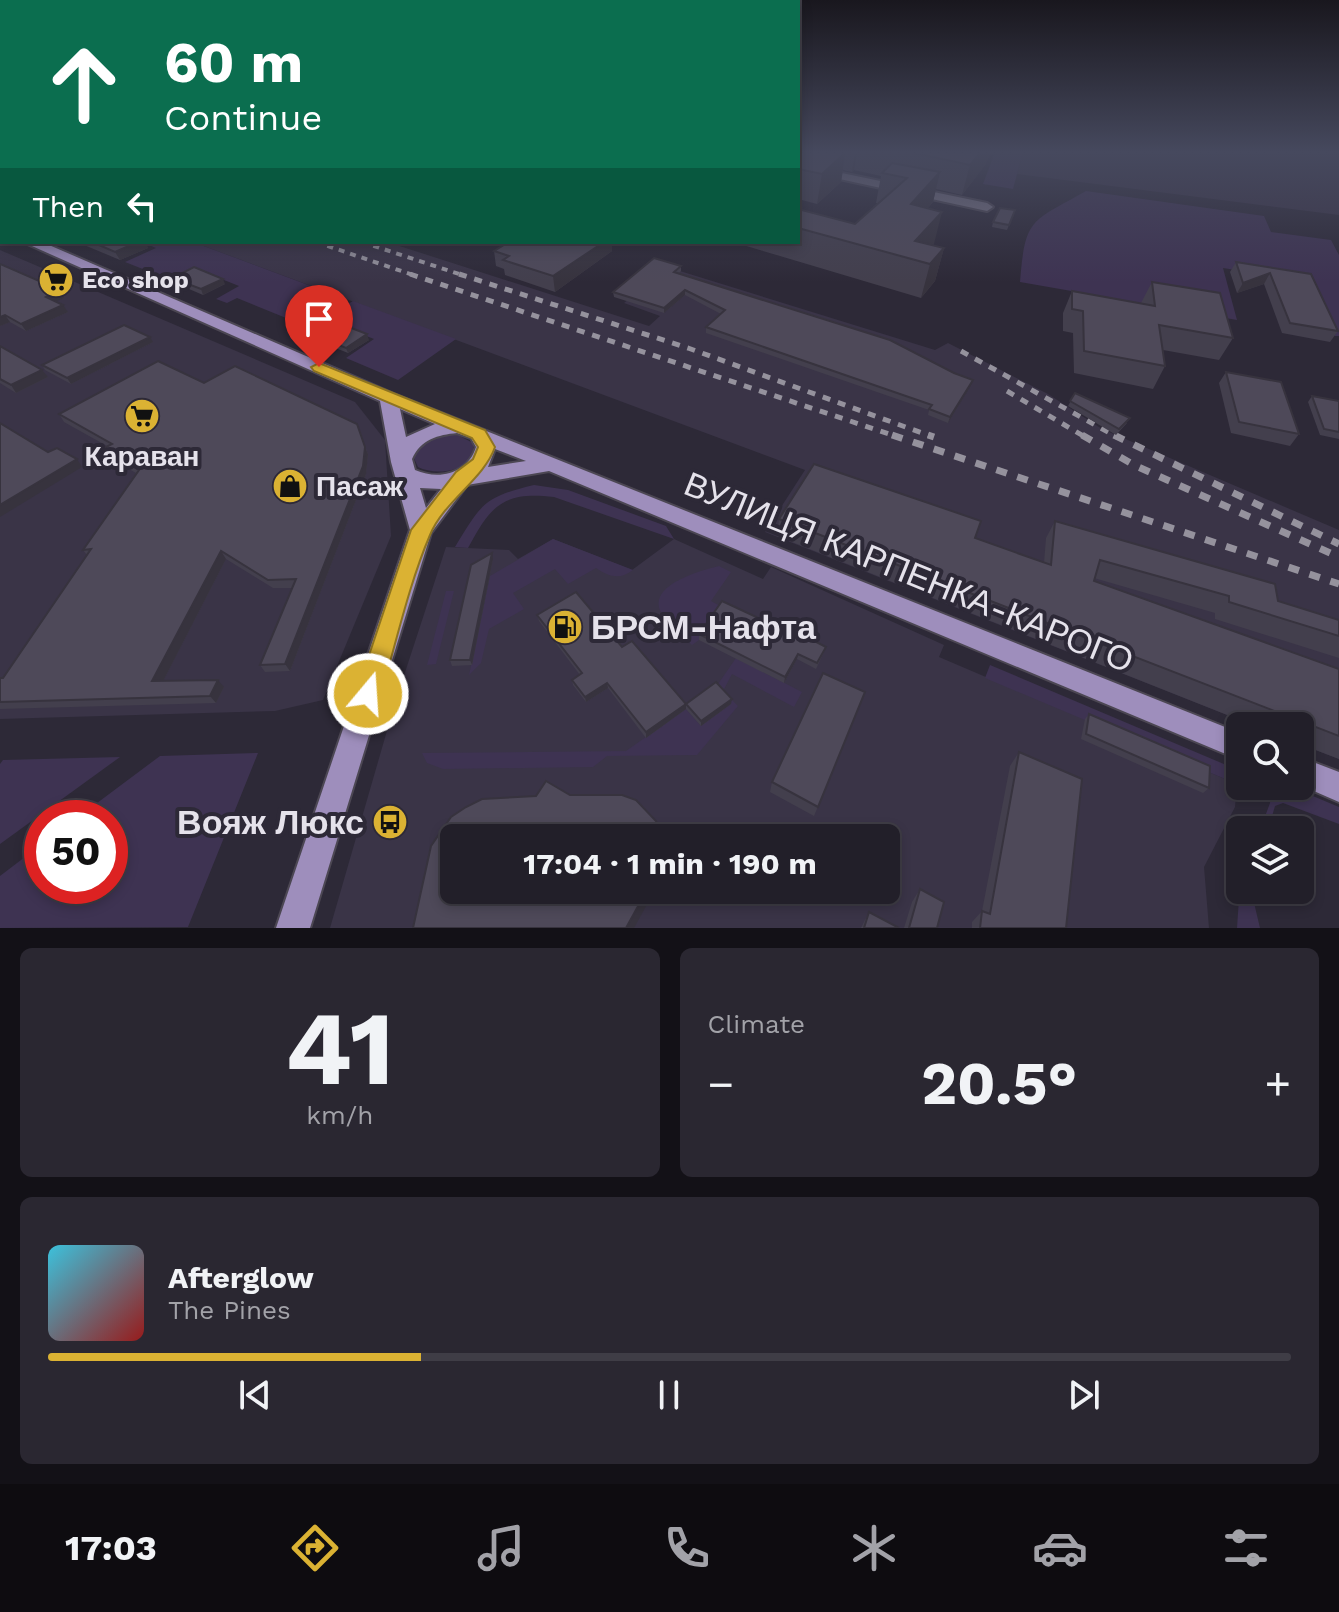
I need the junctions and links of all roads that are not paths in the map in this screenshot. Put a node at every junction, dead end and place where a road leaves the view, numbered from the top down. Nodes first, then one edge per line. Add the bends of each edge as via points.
1 (932, 195) edge
2 (987, 207) dead end
3 (35, 244) edge
4 (388, 398) junction
5 (470, 430) junction
6 (550, 464) junction
7 (404, 468) junction
8 (463, 476) junction
9 (421, 530) junction
10 (1226, 741) edge
11 (1314, 777) edge
12 (1339, 787) edge
13 (293, 928) edge

1 - 2 street
3 - 4 main road
4 - 5 main road, ВУЛИЦЯ КАРПЕНКА-КАРОГО
4 - 7 main road
5 - 6 main road, ВУЛИЦЯ КАРПЕНКА-КАРОГО
5 - 7 main road via 441,427 420,435 406,448
5 - 8 main road via 486,447 481,463
6 - 8 main road
6 - 10 main road, ВУЛИЦЯ КАРПЕНКА-КАРОГО
7 - 8 main road via 422,481
7 - 9 main road
8 - 9 main road
9 - 13 main road
11 - 12 main road

